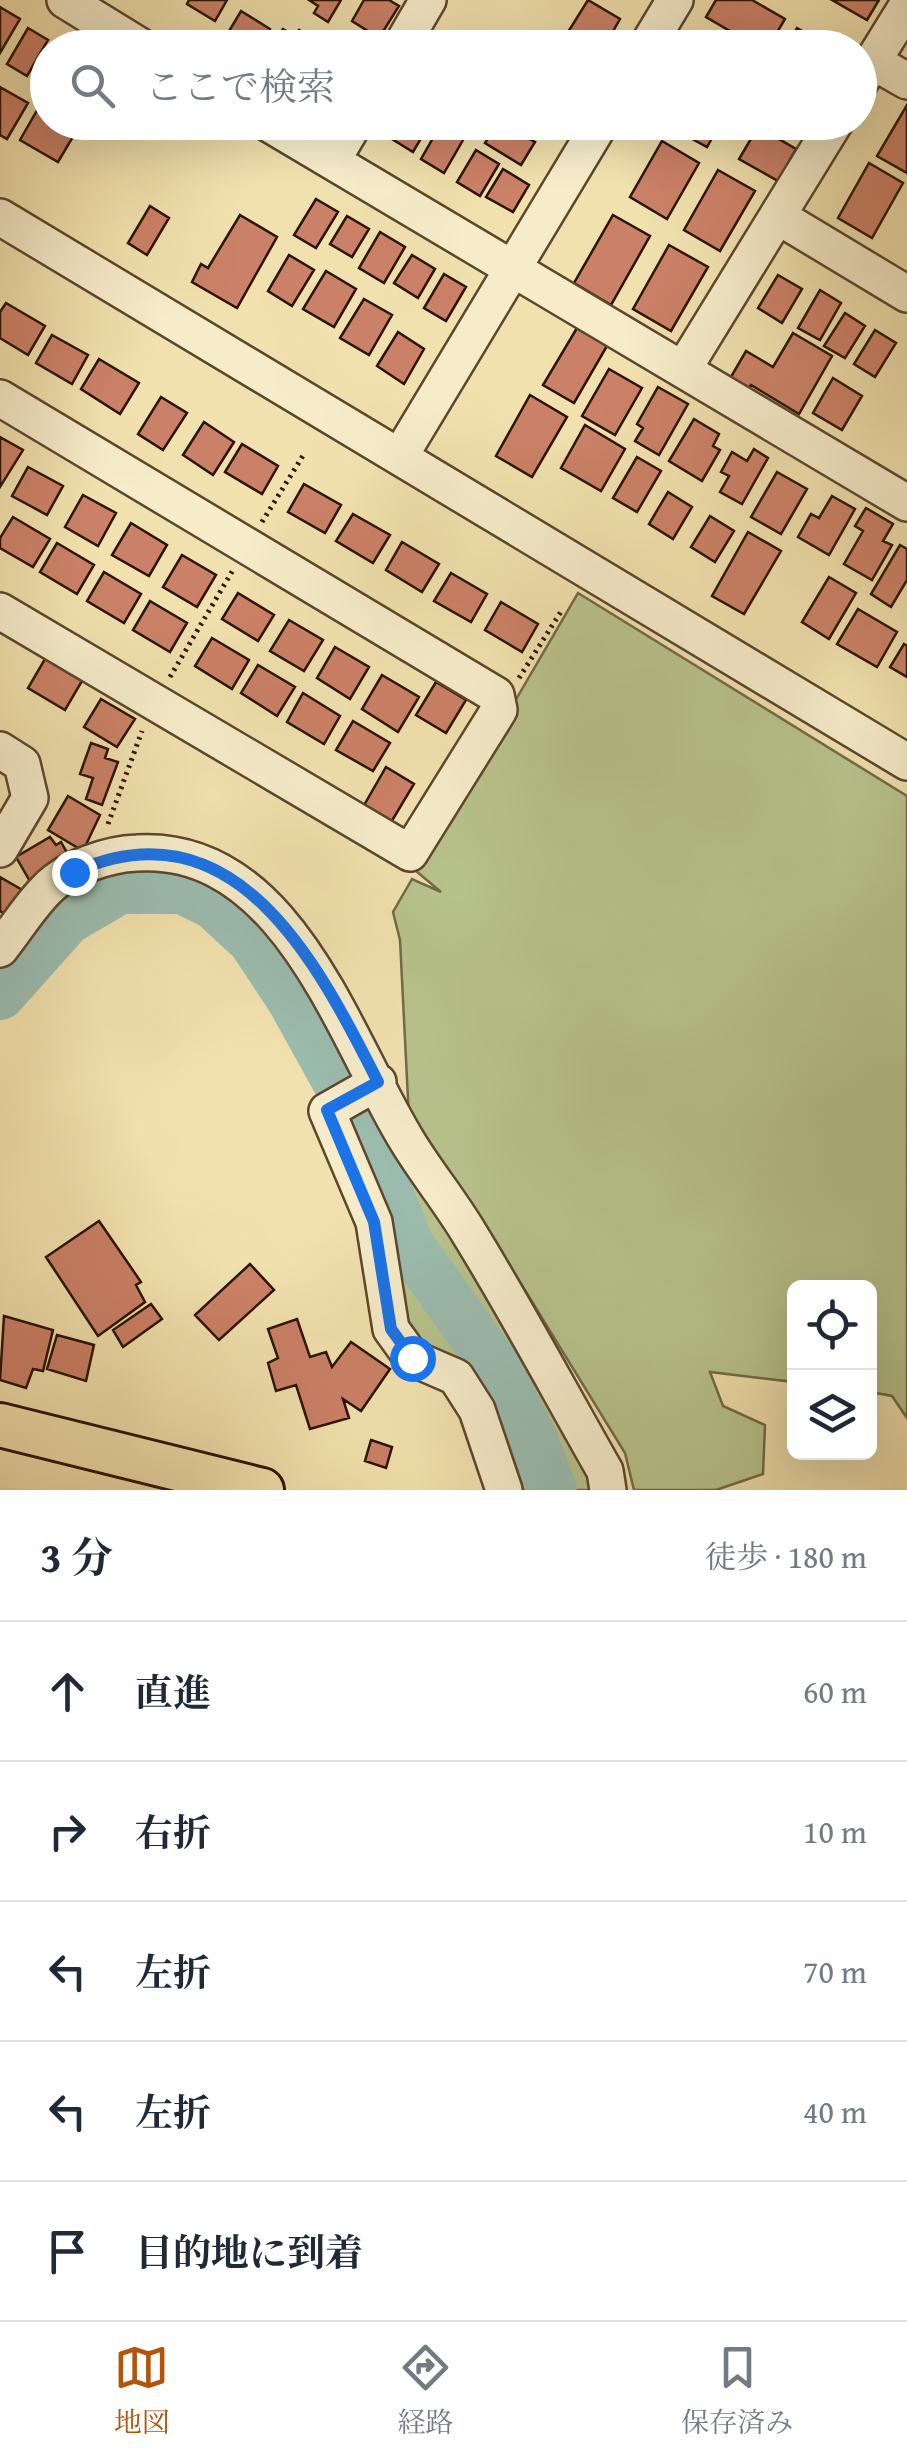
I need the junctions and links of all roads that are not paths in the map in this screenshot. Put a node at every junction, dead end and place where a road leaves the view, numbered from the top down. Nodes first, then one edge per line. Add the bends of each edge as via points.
1 (65, 0) edge
2 (675, 0) edge
3 (425, 1) edge
4 (907, 6) edge
5 (114, 30) edge
6 (410, 30) edge
7 (657, 30) edge
8 (877, 54) edge
9 (877, 74) edge
10 (907, 81) edge
11 (298, 140) edge
12 (345, 140) edge
13 (591, 140) edge
14 (824, 140) edge
15 (333, 160) junction
16 (0, 217) edge
17 (778, 217) junction
18 (514, 268) junction
19 (907, 294) edge
20 (684, 368) junction
21 (0, 398) edge
22 (400, 456) junction
23 (907, 504) edge
24 (0, 611) edge
25 (0, 750) edge
26 (907, 762) edge
27 (0, 849) edge
28 (0, 949) edge
29 (374, 1084) junction
30 (0, 1425) edge
31 (262, 1490) edge
32 (504, 1490) edge
33 (608, 1490) edge

1 - 5 street
2 - 7 street
3 - 6 street
4 - 8 street
9 - 10 street
11 - 15 street
12 - 15 street
13 - 18 street
14 - 17 street
15 - 18 street
16 - 22 street
17 - 19 street
17 - 20 street
18 - 20 street
18 - 22 street
20 - 23 street
21 - 24 street via 496,695 499,710 410,853
22 - 26 street
25 - 27 street via 22,764 30,798
28 - 29 street via 49,886 99,860 158,852 216,866 270,910
29 - 32 street via 327,1110 374,1222 391,1329 412,1358 456,1377 477,1410
29 - 33 street via 469,1233 595,1454
30 - 31 main road

